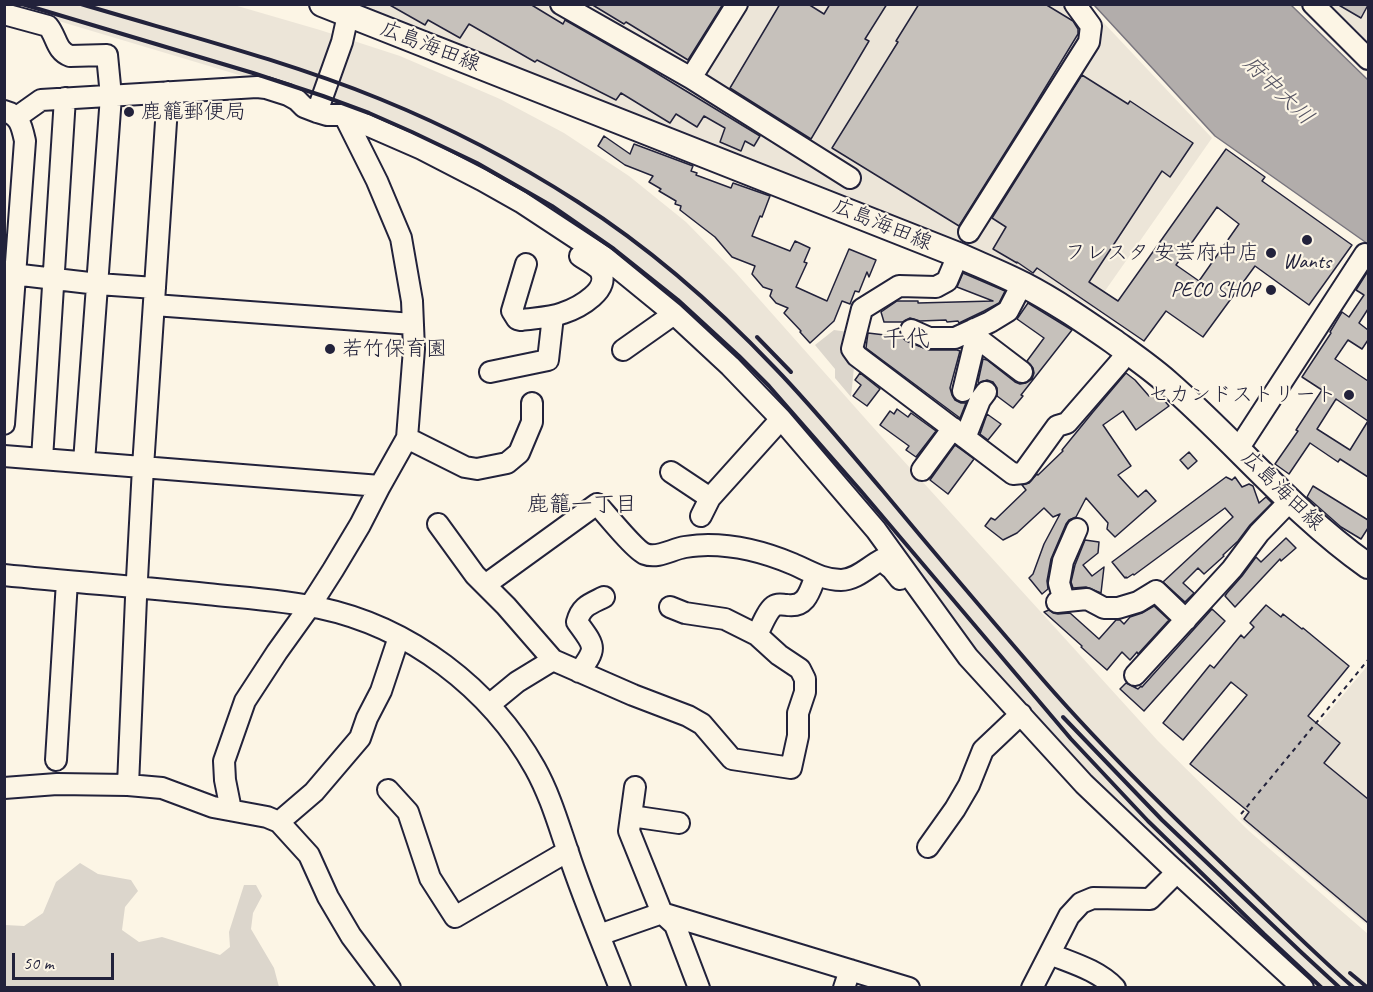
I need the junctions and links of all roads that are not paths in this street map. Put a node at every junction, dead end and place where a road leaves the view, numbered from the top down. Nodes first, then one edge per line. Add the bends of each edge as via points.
1 (322, 4) edge
2 (561, 4) edge
3 (737, 4) edge
4 (1076, 4) edge
5 (1313, 4) edge
6 (4, 14) edge
7 (348, 15) junction
8 (1366, 51) edge
9 (691, 78) junction
10 (168, 92) junction
11 (111, 96) junction
12 (65, 98) junction
13 (317, 112) junction
14 (11, 114) edge
15 (344, 115) junction
16 (422, 149) junction
17 (850, 178) dead end
18 (969, 232) dead end
19 (1365, 254) dead end
20 (958, 255) junction
21 (526, 264) dead end
22 (10, 274) edge
23 (53, 279) junction
24 (98, 284) junction
25 (1022, 284) junction
26 (154, 296) junction
27 (674, 314) junction
28 (553, 316) junction
29 (413, 324) junction
30 (911, 330) dead end
31 (975, 333) junction
32 (623, 350) dead end
33 (1127, 351) junction
34 (490, 372) dead end
35 (1022, 372) dead end
36 (963, 391) dead end
37 (986, 392) dead end
38 (532, 404) dead end
39 (781, 419) junction
40 (4, 424) edge
41 (959, 433) junction
42 (407, 438) junction
43 (1236, 447) junction
44 (4, 456) edge
45 (42, 459) junction
46 (84, 462) junction
47 (143, 467) junction
48 (922, 470) dead end
49 (672, 472) dead end
50 (380, 486) junction
51 (1290, 501) junction
52 (438, 524) dead end
53 (1077, 529) dead end
54 (1368, 567) edge
55 (4, 575) edge
56 (816, 575) junction
57 (68, 581) junction
58 (485, 585) junction
59 (136, 586) junction
60 (920, 590) junction
61 (604, 597) dead end
62 (310, 606) junction
63 (670, 607) dead end
64 (1186, 620) junction
65 (757, 634) junction
66 (399, 637) junction
67 (553, 660) junction
68 (579, 672) junction
69 (1135, 675) dead end
70 (489, 705) junction
71 (1021, 714) junction
72 (56, 760) dead end
73 (128, 785) junction
74 (635, 787) dead end
75 (4, 788) edge
76 (388, 790) dead end
77 (231, 810) junction
78 (631, 816) junction
79 (279, 822) junction
80 (679, 823) dead end
81 (928, 847) dead end
82 (567, 851) junction
83 (1177, 872) junction
84 (662, 913) junction
85 (599, 935) junction
86 (1050, 954) junction
87 (847, 979) edge
88 (390, 987) edge
89 (620, 987) edge
90 (699, 987) edge
91 (909, 987) edge
92 (1032, 987) edge
93 (1115, 987) edge
94 (1303, 987) edge

1 - 7 main road, 広島海田線
2 - 9 street
3 - 9 street
4 - 18 street via 1091,26 1089,42
5 - 8 street
6 - 11 street via 48,26 58,46 70,56 107,55
7 - 13 street
7 - 20 main road, 広島海田線
9 - 17 street
10 - 11 street
10 - 13 street via 266,88 288,95
10 - 26 street
11 - 12 street
11 - 24 street
12 - 14 street via 41,100
12 - 23 street
13 - 15 street
14 - 22 street via 22,126 25,141
15 - 16 street
15 - 29 street via 401,238
16 - 27 street via 563,229
16 - 28 street via 421,160 426,167 528,221 600,270 603,282 596,293
19 - 43 street
20 - 25 main road, 広島海田線
20 - 41 street via 947,281 936,287 899,286 862,309 852,349
21 - 28 street via 513,315 521,320
22 - 23 street
22 - 40 street
23 - 24 street
23 - 45 street
24 - 26 street
24 - 46 street
25 - 31 street via 1008,310
25 - 33 main road, 広島海田線 via 1053,300
26 - 29 street
26 - 47 street
27 - 32 street
27 - 39 street
28 - 34 street via 548,360
29 - 42 street
30 - 31 street via 929,338
31 - 35 street
31 - 36 street
33 - 41 street via 1067,423 1057,426 1023,473 1013,474
33 - 43 main road, 広島海田線 via 1166,380
37 - 41 street
38 - 42 street via 532,422 519,453 507,463 477,469 465,467
39 - 49 street via 706,507
39 - 60 street via 876,530
41 - 48 street
42 - 50 street
43 - 51 main road, 広島海田線
44 - 45 street
45 - 46 street
46 - 47 street
47 - 50 street
47 - 59 street
50 - 62 street
51 - 54 main road, 広島海田線
51 - 64 street
52 - 58 street
53 - 64 street via 1063,561 1060,601 1087,598 1104,608 1118,608 1156,591
55 - 57 street
56 - 58 street via 749,550 708,545 644,554 597,504
56 - 60 street via 842,580 856,577 881,560 912,595
56 - 65 street via 807,597 795,607 772,607
57 - 59 street
57 - 72 street
58 - 67 street
59 - 62 street
59 - 73 street
60 - 71 street via 968,657
61 - 68 street via 579,613 577,622 593,647 591,657
62 - 66 street via 357,618
62 - 77 street via 245,701 224,761
63 - 65 street via 725,620
64 - 69 street
65 - 68 street via 800,669 805,679 791,768 732,759 702,724 688,716
66 - 70 street via 437,660
66 - 79 street via 360,738 314,792
67 - 68 street
67 - 70 street via 517,681
70 - 82 street via 534,767
71 - 81 street via 983,750 969,785
71 - 83 street via 1084,784
73 - 75 street
73 - 77 street via 162,788
74 - 78 street
76 - 82 street via 408,812 430,878 455,917
77 - 79 street
78 - 80 street
78 - 84 street via 629,831
79 - 88 street via 309,855 351,936
82 - 85 street
83 - 86 street via 1150,899 1093,897 1081,903 1069,916
83 - 94 street
84 - 85 street
84 - 87 street
84 - 90 street via 675,925
85 - 89 street
86 - 92 street
86 - 93 street via 1094,972
87 - 91 street

